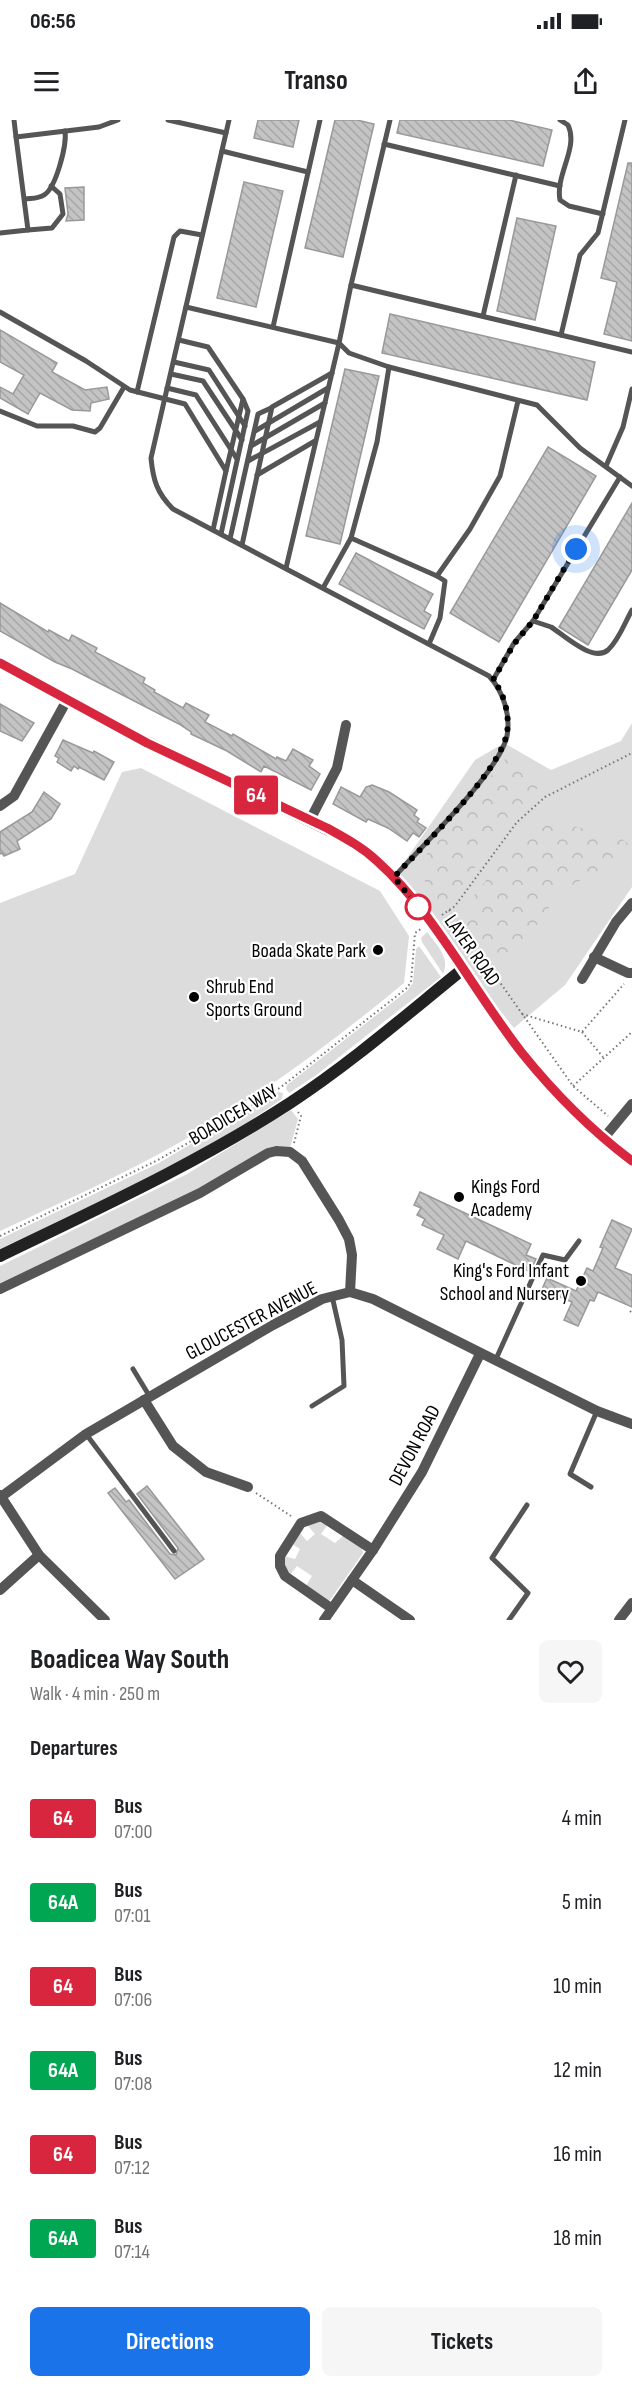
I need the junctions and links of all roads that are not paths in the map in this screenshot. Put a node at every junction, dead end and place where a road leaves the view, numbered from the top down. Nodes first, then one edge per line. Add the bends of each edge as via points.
1 (14, 120) edge
2 (118, 120) edge
3 (168, 120) edge
4 (229, 120) edge
5 (320, 120) edge
6 (390, 120) edge
7 (560, 120) edge
8 (625, 120) edge
9 (103, 123) edge
10 (65, 131) junction
11 (226, 133) junction
12 (16, 137) junction
13 (384, 144) junction
14 (222, 151) junction
15 (308, 172) junction
16 (516, 175) junction
17 (51, 186) junction
18 (560, 186) junction
19 (25, 199) junction
20 (603, 214) junction
21 (28, 230) junction
22 (0, 233) edge
23 (202, 235) junction
24 (351, 285) junction
25 (186, 307) junction
26 (0, 312) edge
27 (483, 316) junction
28 (273, 327) junction
29 (561, 335) junction
30 (178, 340) junction
31 (339, 343) junction
32 (632, 352) edge
33 (174, 362) junction
34 (389, 367) junction
35 (332, 373) junction
36 (171, 374) junction
37 (124, 387) junction
38 (167, 388) junction
39 (328, 388) junction
40 (632, 388) edge
41 (137, 392) junction
42 (165, 399) junction
43 (243, 399) junction
44 (518, 401) junction
45 (325, 403) junction
46 (272, 408) junction
47 (0, 411) edge
48 (239, 416) junction
49 (320, 422) junction
50 (268, 424) junction
51 (245, 426) junction
52 (255, 430) junction
53 (235, 431) junction
54 (265, 439) junction
55 (242, 440) junction
56 (316, 441) junction
57 (251, 446) junction
58 (231, 449) junction
59 (261, 455) junction
60 (237, 459) junction
61 (248, 461) junction
62 (606, 466) junction
63 (226, 471) junction
64 (257, 475) junction
65 (620, 477) junction
66 (632, 486) edge
67 (213, 530) junction
68 (221, 534) junction
69 (351, 538) junction
70 (230, 539) junction
71 (242, 545) junction
72 (286, 568) junction
73 (437, 576) junction
74 (323, 588) junction
75 (632, 610) edge
76 (533, 621) junction
77 (429, 644) junction
78 (0, 663) edge
79 (493, 680) junction
80 (67, 700) junction
81 (346, 725) dead end
82 (0, 806) edge
83 (310, 820) junction
84 (394, 877) junction
85 (632, 903) edge
86 (594, 957) junction
87 (463, 969) junction
88 (632, 973) edge
89 (582, 979) dead end
90 (632, 1104) edge
91 (603, 1139) junction
92 (632, 1161) edge
93 (579, 1241) dead end
94 (0, 1256) edge
95 (0, 1289) edge
96 (350, 1292) junction
97 (332, 1296) junction
98 (480, 1354) junction
99 (495, 1361) junction
100 (133, 1369) dead end
101 (147, 1399) junction
102 (312, 1406) dead end
103 (597, 1411) junction
104 (632, 1424) edge
105 (86, 1434) junction
106 (248, 1487) road end
107 (591, 1487) dead end
108 (1, 1496) edge
109 (527, 1505) dead end
110 (373, 1550) junction
111 (174, 1551) dead end
112 (39, 1555) junction
113 (352, 1580) junction
114 (0, 1590) edge
115 (632, 1603) edge
116 (331, 1608) junction
117 (105, 1620) edge
118 (324, 1620) edge
119 (410, 1620) edge
120 (509, 1620) edge
121 (619, 1620) edge

1 - 12 lane
2 - 9 lane
3 - 11 lane
4 - 11 lane
5 - 15 lane
6 - 13 lane
7 - 18 lane via 568,125 571,134
8 - 20 lane
9 - 10 lane
10 - 12 lane
10 - 17 lane via 65,148
11 - 14 lane
12 - 19 lane
13 - 16 lane
13 - 24 lane
14 - 15 lane
14 - 23 lane
15 - 28 lane
16 - 18 lane
16 - 27 lane
17 - 19 lane via 46,194
17 - 21 lane via 60,194 63,214 52,228
18 - 20 lane via 564,204
19 - 21 lane
20 - 29 lane via 598,233 580,255
21 - 22 lane
23 - 25 lane
23 - 41 lane via 180,231 174,237
24 - 27 lane
24 - 31 lane
25 - 28 lane
25 - 30 lane
26 - 37 lane
27 - 29 lane
28 - 31 lane
29 - 32 lane
30 - 33 lane
30 - 43 lane via 208,347
31 - 34 lane via 349,353
31 - 35 lane
33 - 36 lane
33 - 48 lane via 209,370
34 - 44 lane
34 - 69 lane via 377,442
35 - 39 lane
35 - 46 lane
36 - 38 lane
36 - 53 lane via 202,381
37 - 41 lane
37 - 47 lane via 95,432 73,426 37,426
38 - 42 lane
38 - 58 lane via 196,395
39 - 45 lane
39 - 50 lane
40 - 62 lane via 623,427
41 - 42 lane
42 - 63 lane via 185,404
42 - 67 lane via 151,458 156,488 173,509
43 - 48 lane
43 - 51 lane via 248,411
44 - 62 lane via 537,405 580,448
44 - 73 lane via 500,476
45 - 49 lane
45 - 54 lane
46 - 50 lane
46 - 52 lane via 258,414
48 - 51 lane
48 - 53 lane
49 - 56 lane
49 - 59 lane
50 - 52 lane
50 - 54 lane
51 - 55 lane
52 - 57 lane
53 - 55 lane
53 - 58 lane
54 - 57 lane
54 - 59 lane
55 - 60 lane
56 - 64 lane
56 - 72 lane
57 - 61 lane
58 - 60 lane
58 - 63 lane
59 - 61 lane
59 - 64 lane
60 - 68 lane
61 - 70 lane
62 - 65 lane
63 - 67 lane
64 - 71 lane
65 - 66 lane
65 - 76 lane
67 - 68 lane
68 - 70 lane
69 - 73 lane
69 - 74 lane
70 - 71 lane
71 - 72 lane
72 - 74 lane
73 - 77 lane via 445,582 440,618
74 - 77 lane
75 - 76 lane via 613,644 600,654
76 - 79 lane
77 - 79 lane
78 - 80 main road, LAYER ROAD
79 - 84 lane via 506,708 507,736 494,763
80 - 82 street via 14,796
80 - 83 main road, LAYER ROAD
81 - 83 street via 337,768
83 - 84 main road, LAYER ROAD via 354,843
84 - 87 main road, LAYER ROAD
85 - 86 street
86 - 88 street
86 - 89 street
87 - 91 main road, LAYER ROAD via 522,1052 557,1094
87 - 94 main road, BOADICEA WAY via 292,1102 171,1173
90 - 91 street
91 - 92 main road, LAYER ROAD
93 - 99 lane via 565,1260 543,1255
95 - 96 street via 200,1193 276,1150 290,1152 302,1161 349,1239
96 - 97 street, GLOUCESTER AVENUE
96 - 98 street via 373,1299
97 - 101 street, GLOUCESTER AVENUE via 273,1325
97 - 102 lane via 342,1340 344,1386
98 - 99 street
98 - 110 street, DEVON ROAD via 422,1472
99 - 103 street
100 - 101 lane
101 - 105 street, GLOUCESTER AVENUE
101 - 106 street via 173,1446 206,1472
103 - 104 street
103 - 107 lane via 570,1474
105 - 108 street, GLOUCESTER AVENUE
105 - 111 lane
108 - 112 street
109 - 120 lane via 492,1558 528,1593
110 - 113 street, DEVON ROAD
110 - 116 street via 321,1516 301,1523 280,1556 280,1566 285,1576
112 - 114 street
112 - 117 street
113 - 116 street, DEVON ROAD
113 - 119 street
115 - 121 street
116 - 118 street, DEVON ROAD

